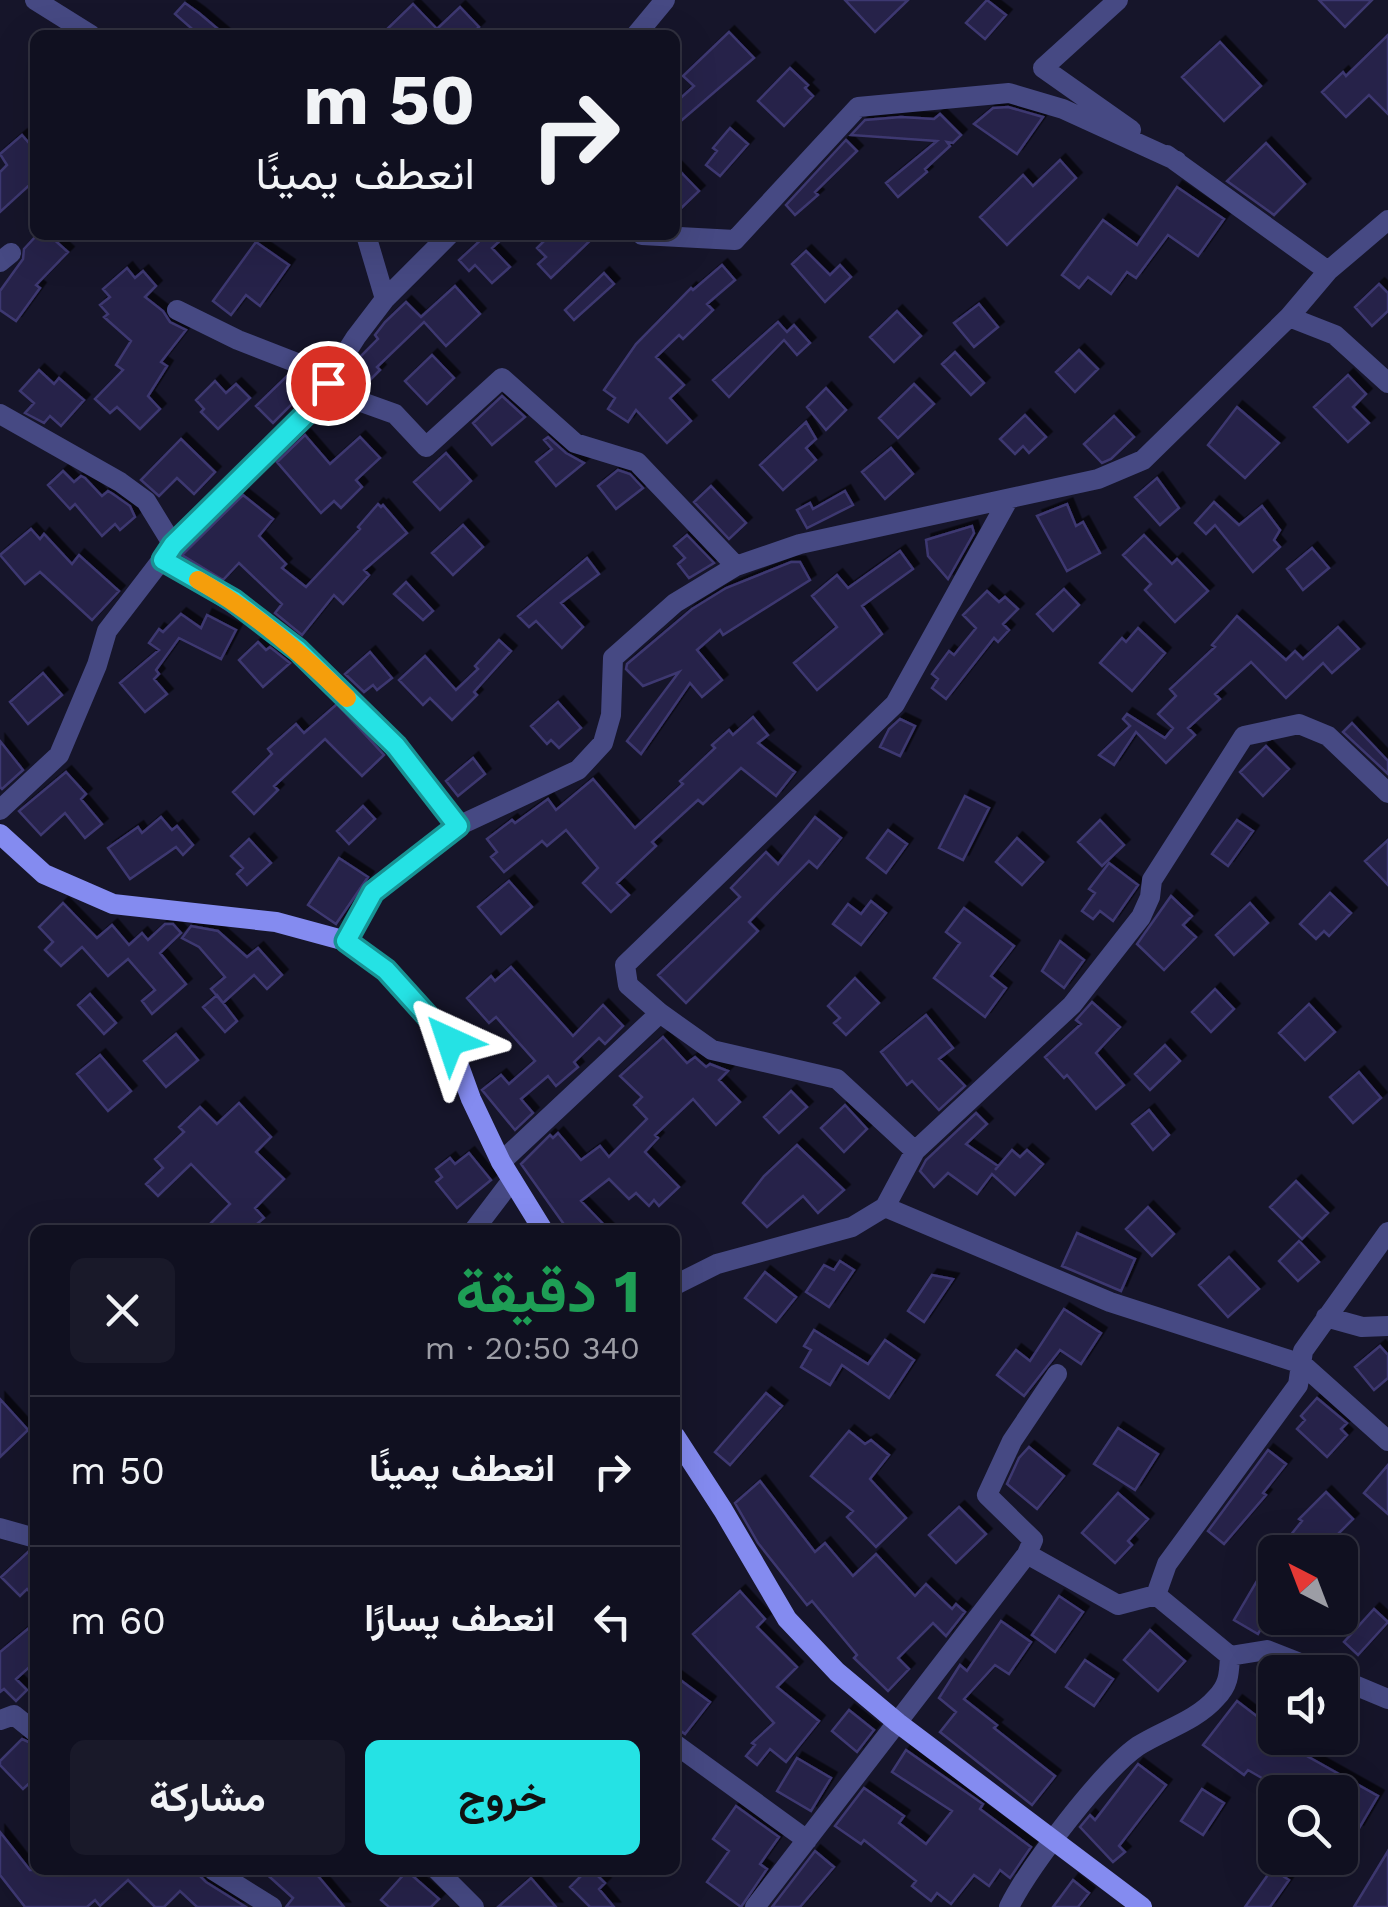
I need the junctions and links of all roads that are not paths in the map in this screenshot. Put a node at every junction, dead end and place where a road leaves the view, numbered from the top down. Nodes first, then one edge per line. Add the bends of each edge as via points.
1 (35, 0) edge
2 (665, 0) edge
3 (1118, 0) edge
4 (83, 30) edge
5 (640, 30) edge
6 (1177, 161) junction
7 (1388, 220) edge
8 (680, 237) edge
9 (368, 240) edge
10 (444, 240) edge
11 (1328, 271) junction
12 (385, 298) junction
13 (177, 310) dead end
14 (1289, 317) junction
15 (328, 383) junction
16 (1388, 383) edge
17 (0, 414) edge
18 (1008, 500) junction
19 (168, 552) junction
20 (736, 566) junction
21 (1388, 793) edge
22 (0, 810) edge
23 (458, 826) junction
24 (0, 834) edge
25 (346, 941) junction
26 (660, 1013) junction
27 (915, 1151) junction
28 (507, 1171) junction
29 (886, 1206) junction
30 (477, 1225) edge
31 (541, 1225) edge
32 (1388, 1232) edge
33 (680, 1282) edge
34 (1326, 1317) junction
35 (1388, 1326) edge
36 (1302, 1364) junction
37 (1057, 1374) dead end
38 (1388, 1441) edge
39 (680, 1444) edge
40 (0, 1528) edge
41 (30, 1537) edge
42 (1027, 1554) junction
43 (1156, 1595) junction
44 (1280, 1655) edge
45 (1230, 1656) junction
46 (1358, 1686) edge
47 (1388, 1699) edge
48 (0, 1720) edge
49 (898, 1723) junction
50 (30, 1728) edge
51 (680, 1748) edge
52 (807, 1840) junction
53 (1054, 1841) junction
54 (221, 1875) edge
55 (442, 1875) edge
56 (272, 1907) edge
57 (474, 1907) edge
58 (755, 1907) edge
59 (1009, 1907) edge
60 (1142, 1907) edge

1 - 4 street
2 - 5 street
3 - 6 street via 1043,68
6 - 8 street via 1063,109 1008,93 858,108 735,240
6 - 11 street
7 - 11 street
9 - 12 street
10 - 12 street
11 - 14 street
12 - 15 street
13 - 15 street via 310,368
14 - 16 street via 1336,335
14 - 18 street via 1144,460 1098,479
15 - 19 street via 308,412
15 - 20 street via 394,414 426,447 502,378 575,443 637,462
17 - 19 street via 146,501
18 - 20 street via 800,544
18 - 26 street via 895,704 625,964 628,985
19 - 22 street via 107,631 60,755
19 - 23 street via 298,650 396,746
20 - 23 street via 675,603 613,658 603,743 578,770
21 - 27 street via 1328,736 1298,724 1244,736 1152,880 1141,917 1095,976
23 - 25 street via 373,892
24 - 25 street via 44,874 114,904 276,922
25 - 28 street via 386,970 450,1041
26 - 27 street via 712,1050 837,1079
26 - 28 street
27 - 29 street
28 - 30 street
28 - 31 street
29 - 33 street via 852,1227 717,1264
29 - 36 street via 1110,1302
32 - 34 street
34 - 35 street
34 - 36 street via 1303,1351
36 - 38 street
36 - 43 street via 1298,1385 1167,1564
37 - 42 street via 1012,1440 987,1495 1033,1540
39 - 49 street via 786,1619
40 - 41 street
42 - 43 street via 1118,1605
42 - 49 street
43 - 45 street
44 - 45 street via 1267,1650
45 - 53 street via 1228,1684 1213,1702 1137,1747
46 - 47 street
48 - 50 street via 14,1714
49 - 52 street
49 - 53 street
51 - 52 street
52 - 58 street
53 - 59 street
53 - 60 street
54 - 56 street
55 - 57 street

